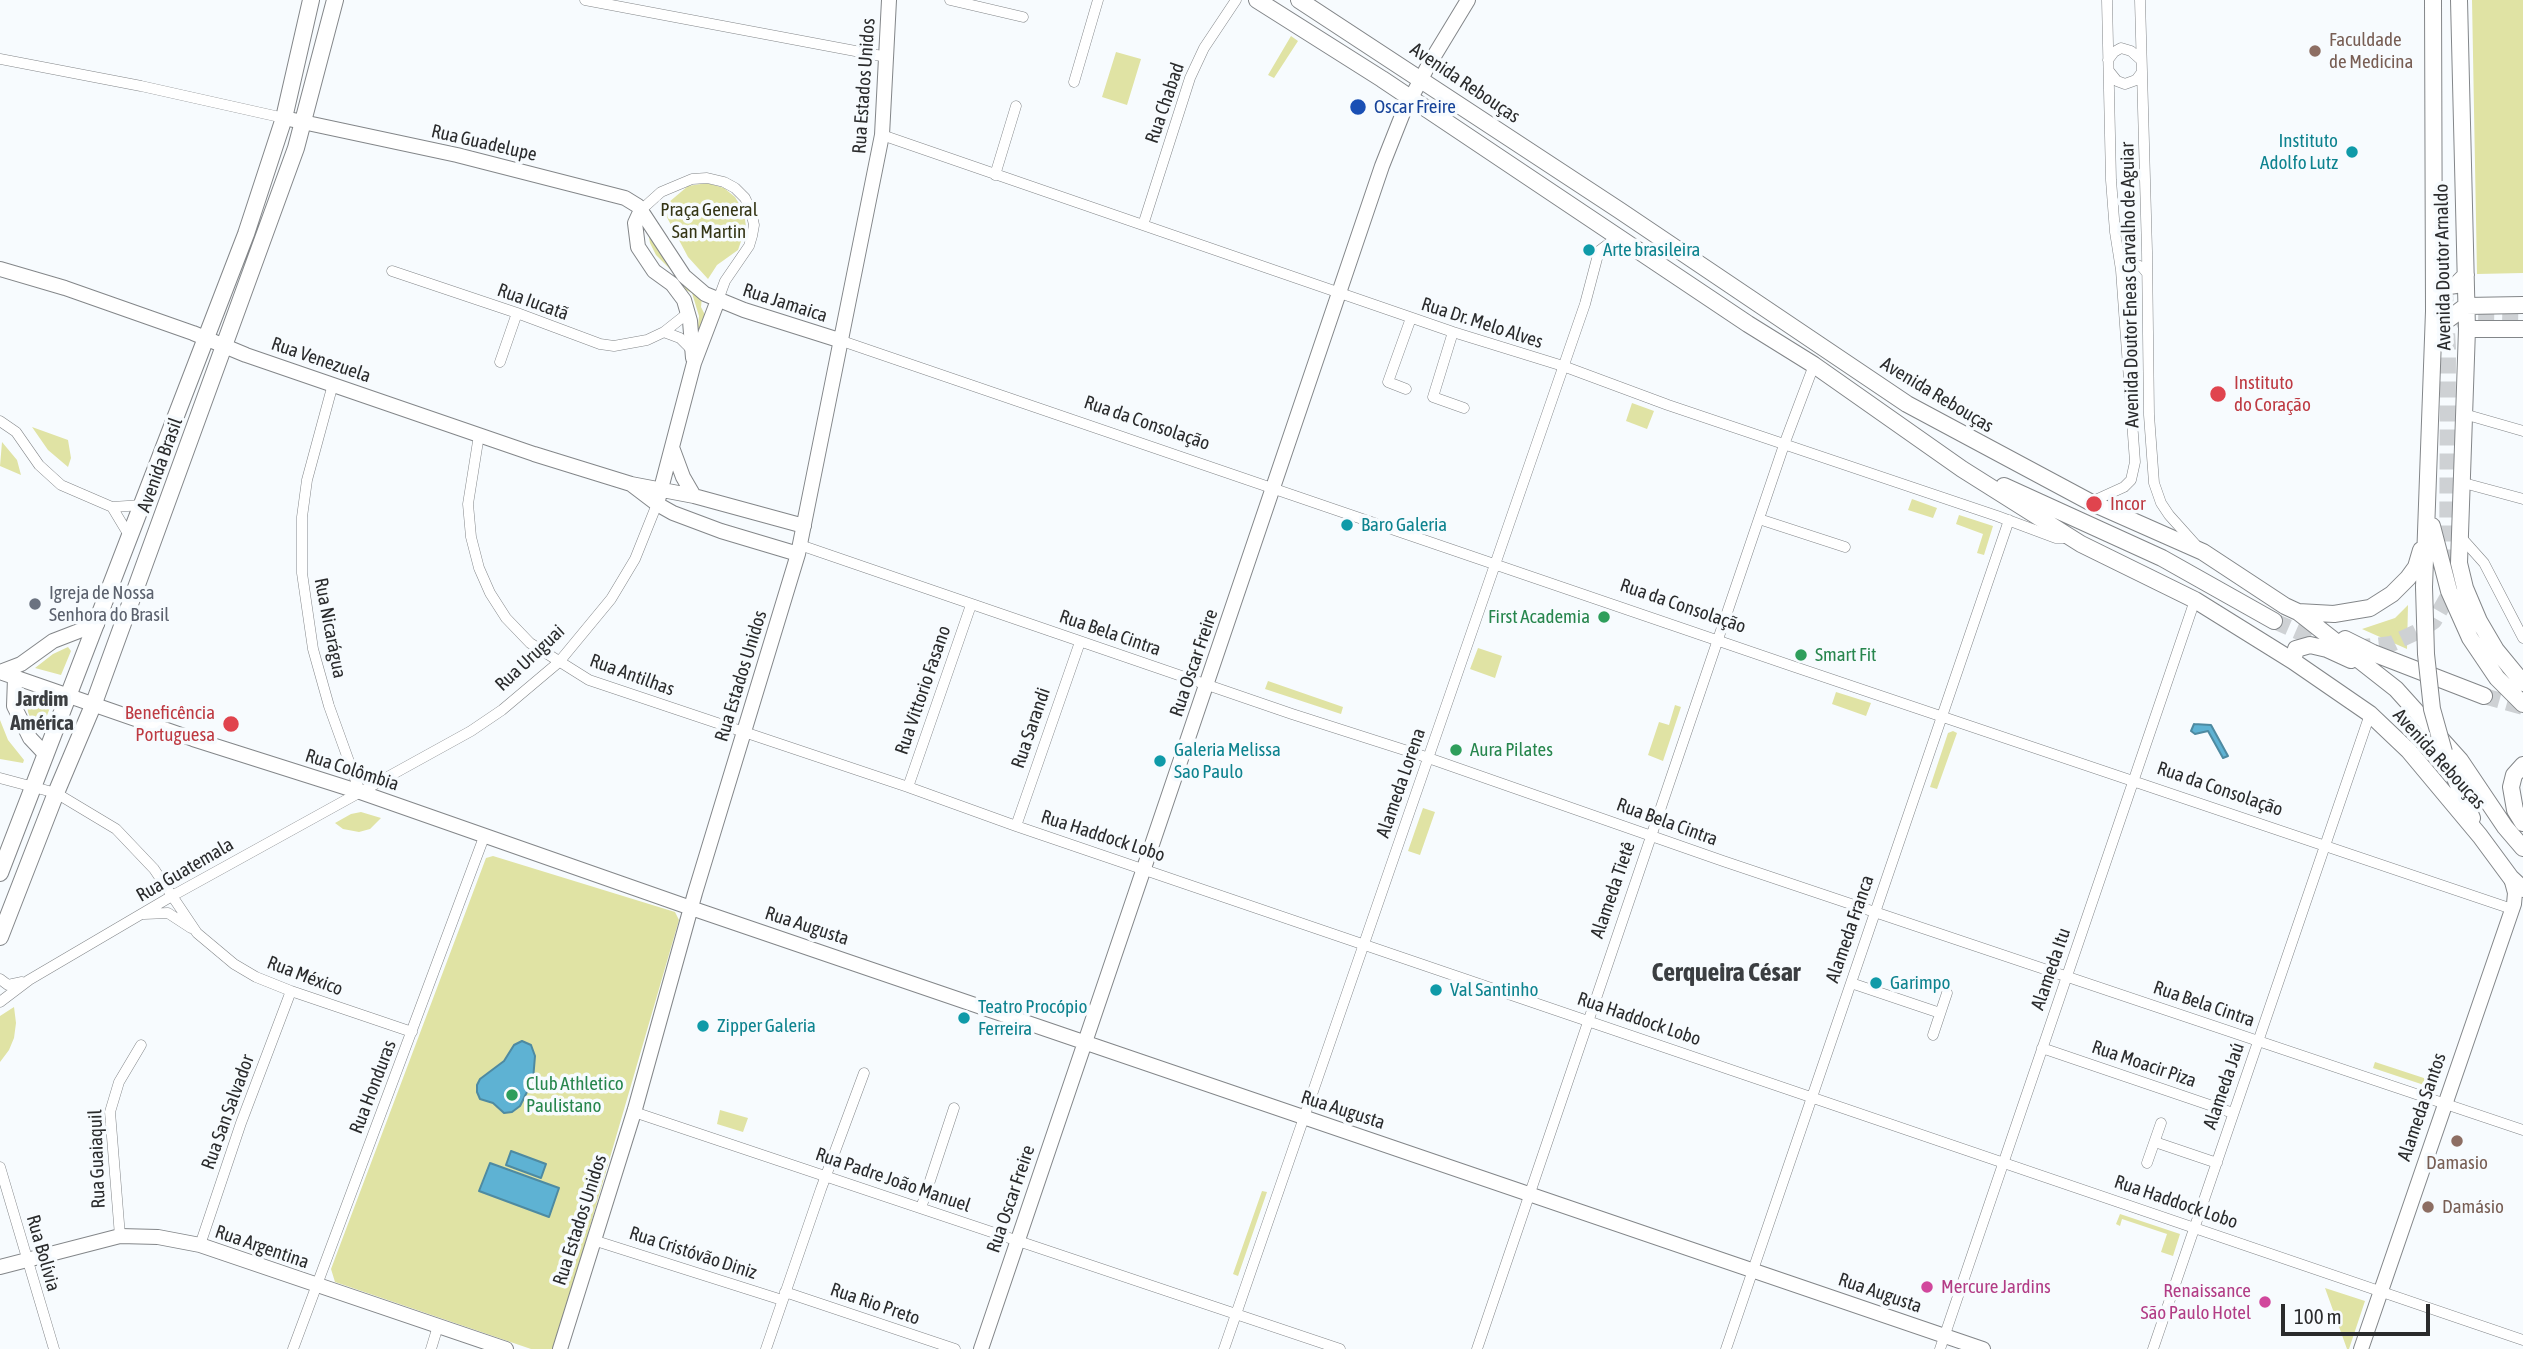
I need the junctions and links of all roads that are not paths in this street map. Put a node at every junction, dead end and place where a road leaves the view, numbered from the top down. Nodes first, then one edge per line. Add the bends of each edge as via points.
1 (311, 0) edge
2 (335, 0) edge
3 (585, 0) edge
4 (889, 0) edge
5 (950, 0) edge
6 (1098, 0) edge
7 (1236, 0) edge
8 (1257, 0) edge
9 (1299, 0) edge
10 (1468, 0) edge
11 (2107, 0) edge
12 (2140, 0) edge
13 (2433, 0) edge
14 (2444, 0) edge
15 (2459, 0) edge
16 (617, 3) edge
17 (1023, 17) dead end
18 (887, 57) junction
19 (0, 59) edge
20 (2141, 60) junction
21 (2108, 65) junction
22 (2142, 72) junction
23 (1421, 79) junction
24 (1074, 82) dead end
25 (1411, 98) junction
26 (1016, 106) dead end
27 (284, 118) junction
28 (304, 123) junction
29 (882, 135) junction
30 (995, 175) junction
31 (641, 209) junction
32 (1143, 225) junction
33 (1621, 240) junction
34 (0, 269) edge
35 (2121, 270) junction
36 (391, 271) dead end
37 (2439, 273) junction
38 (2147, 274) junction
39 (2466, 275) junction
40 (1340, 292) junction
41 (718, 300) junction
42 (2520, 305) edge
43 (2466, 306) junction
44 (517, 313) junction
45 (688, 313) junction
46 (1411, 318) junction
47 (2467, 329) junction
48 (2519, 329) edge
49 (2434, 330) junction
50 (664, 332) junction
51 (1453, 332) junction
52 (207, 338) junction
53 (842, 341) junction
54 (225, 345) junction
55 (693, 356) junction
56 (500, 362) dead end
57 (1814, 365) junction
58 (1563, 366) junction
59 (333, 384) junction
60 (1406, 389) dead end
61 (1464, 408) dead end
62 (2464, 414) junction
63 (2131, 415) junction
64 (2149, 415) junction
65 (0, 421) edge
66 (2523, 431) edge
67 (479, 435) junction
68 (1785, 442) junction
69 (672, 449) junction
70 (1962, 469) junction
71 (2460, 482) junction
72 (1272, 488) junction
73 (694, 496) junction
74 (659, 498) junction
75 (2523, 499) edge
76 (2090, 502) junction
77 (143, 505) junction
78 (112, 507) junction
79 (164, 514) junction
80 (2428, 515) junction
81 (1759, 519) junction
82 (2010, 520) junction
83 (804, 526) junction
84 (2459, 534) junction
85 (130, 538) junction
86 (2072, 538) junction
87 (1845, 547) dead end
88 (799, 550) junction
89 (2203, 552) junction
90 (1494, 563) junction
91 (2195, 600) junction
92 (971, 605) junction
93 (2298, 612) junction
94 (2274, 621) tunnel mouth
95 (97, 625) junction
96 (2315, 625) junction
97 (2523, 638) edge
98 (1717, 640) junction
99 (1080, 642) junction
100 (2293, 661) junction
101 (559, 662) junction
102 (0, 672) edge
103 (2378, 673) junction
104 (15, 678) junction
105 (2523, 683) edge
106 (1206, 684) junction
107 (70, 695) junction
108 (2484, 696) tunnel mouth
109 (94, 704) junction
110 (2523, 704) edge
111 (2370, 715) junction
112 (1942, 716) junction
113 (744, 733) junction
114 (46, 755) junction
115 (1428, 758) junction
116 (2523, 765) edge
117 (0, 778) edge
118 (2133, 781) junction
119 (33, 786) junction
120 (908, 787) junction
121 (360, 792) junction
122 (56, 793) junction
123 (2523, 823) edge
124 (1016, 826) junction
125 (1651, 835) junction
126 (2480, 836) junction
127 (484, 837) junction
128 (2324, 847) junction
129 (2523, 848) edge
130 (1144, 868) junction
131 (0, 873) edge
132 (2517, 883) edge
133 (172, 896) junction
134 (691, 908) junction
135 (2512, 909) junction
136 (1874, 911) junction
137 (142, 914) junction
138 (197, 933) junction
139 (0, 937) edge
140 (1365, 943) junction
141 (2067, 976) junction
142 (0, 979) edge
143 (29, 980) junction
144 (1851, 983) junction
145 (291, 991) junction
146 (1947, 993) dead end
147 (0, 1002) edge
148 (1940, 1013) junction
149 (1588, 1020) junction
150 (412, 1032) junction
151 (1933, 1035) dead end
152 (2258, 1041) junction
153 (1084, 1042) junction
154 (141, 1045) dead end
155 (2042, 1048) junction
156 (864, 1073) dead end
157 (1812, 1096) junction
158 (2444, 1103) junction
159 (954, 1108) dead end
160 (634, 1112) junction
161 (2234, 1114) junction
162 (1305, 1117) junction
163 (2161, 1124) dead end
164 (2523, 1130) edge
165 (2155, 1142) junction
166 (2003, 1162) junction
167 (2147, 1163) dead end
168 (2217, 1163) junction
169 (0, 1167) edge
170 (826, 1176) junction
171 (1528, 1194) junction
172 (921, 1208) junction
173 (2194, 1227) junction
174 (120, 1236) junction
175 (593, 1240) junction
176 (1017, 1241) junction
177 (200, 1245) junction
178 (26, 1261) junction
179 (0, 1267) edge
180 (1753, 1269) junction
181 (316, 1286) junction
182 (2381, 1291) junction
183 (783, 1296) junction
184 (1236, 1313) junction
185 (438, 1326) junction
186 (2523, 1340) edge
187 (1942, 1342) edge
188 (54, 1349) edge
189 (293, 1349) edge
190 (431, 1349) edge
191 (506, 1349) edge
192 (560, 1349) edge
193 (766, 1349) edge
194 (955, 1349) edge
195 (981, 1349) edge
196 (1224, 1349) edge
197 (1340, 1349) edge
198 (1477, 1349) edge
199 (1726, 1349) edge
200 (1983, 1349) edge
201 (2153, 1349) edge
202 (2361, 1349) edge

1 - 27 main road, Avenida Brasil
2 - 28 main road, Avenida Brasil
3 - 16 street
4 - 18 street, Rua Estados Unidos
5 - 17 street
6 - 24 street
7 - 32 street, Rua Chabad via 1190,78
8 - 25 main road, Avenida Rebouças
9 - 23 main road, Avenida Rebouças
10 - 23 street, Rua Oscar Freire
11 - 21 street, Avenida Doutor Eneas Carvalho de Aguiar
12 - 20 street, Avenida Doutor Eneas Carvalho de Aguiar
13 - 37 main road, Avenida Doutor Arnaldo
14 - 37 main road
15 - 39 main road, Avenida Doutor Arnaldo
16 - 18 street
18 - 29 street, Rua Estados Unidos
19 - 27 street, Rua Guadelupe
20 - 21 street via 2121,48
20 - 22 street, Avenida Doutor Eneas Carvalho de Aguiar
21 - 22 street via 2124,84
21 - 35 street, Avenida Doutor Eneas Carvalho de Aguiar via 2111,180
22 - 38 street, Avenida Doutor Eneas Carvalho de Aguiar
23 - 25 street, Rua Oscar Freire
23 - 76 main road, Avenida Rebouças via 1891,395
25 - 33 main road, Avenida Rebouças
25 - 40 street, Rua Oscar Freire via 1382,166
26 - 30 street
27 - 28 street, Rua Guadelupe
27 - 52 main road, Avenida Brasil
28 - 31 street, Rua Guadelupe via 616,195
28 - 54 main road, Avenida Brasil
29 - 30 street, Rua Dr. Melo Alves
29 - 53 street, Rua Estados Unidos
30 - 32 street, Rua Dr. Melo Alves
31 - 41 street via 684,276
31 - 41 street via 662,192 692,178 724,182 745,198 754,225 752,236
31 - 45 street via 635,223 638,247 654,271 678,291
32 - 40 street, Rua Dr. Melo Alves
33 - 57 main road, Avenida Rebouças
33 - 58 street, Alameda Lorena via 1599,251
34 - 52 street, Rua Venezuela
35 - 38 street via 2135,264
35 - 63 street, Avenida Doutor Eneas Carvalho de Aguiar
36 - 44 street, Rua Iucatã
37 - 39 main road via 2437,280 2449,286
37 - 49 main road, Avenida Doutor Arnaldo
38 - 64 street, Avenida Doutor Eneas Carvalho de Aguiar
39 - 43 main road, Avenida Doutor Arnaldo
40 - 46 street, Rua Dr. Melo Alves
40 - 72 street, Rua Oscar Freire
41 - 53 street, Rua Jamaica
41 - 55 street
42 - 43 main road
42 - 48 main road via 2506,315 2508,324
43 - 47 main road, Avenida Doutor Arnaldo
43 - 49 main road
44 - 50 street, Rua Iucatã via 614,346 647,341
44 - 56 street
45 - 50 street, Rua Iucatã
45 - 55 street
46 - 51 street, Rua Dr. Melo Alves
46 - 60 street via 1388,382
47 - 48 main road
47 - 62 main road, Avenida Doutor Arnaldo
49 - 80 main road, Avenida Doutor Arnaldo
50 - 55 street via 680,338
51 - 58 street, Rua Dr. Melo Alves
51 - 61 street via 1433,397
52 - 54 street, Rua Venezuela
52 - 77 main road, Avenida Brasil
53 - 72 street, Rua da Consolação
53 - 83 street, Rua Estados Unidos
54 - 59 street, Rua Venezuela
54 - 79 main road, Avenida Brasil
55 - 69 street
57 - 68 street, Alameda Tietê
57 - 70 main road, Avenida Rebouças
58 - 68 street, Rua Dr. Melo Alves
58 - 90 street, Alameda Lorena
59 - 67 street, Rua Venezuela
59 - 121 street, Rua Nicarágua via 307,480 302,573 316,660
62 - 66 street
62 - 71 main road, Avenida Doutor Arnaldo
63 - 64 street via 2142,420
63 - 76 street, Avenida Doutor Eneas Carvalho de Aguiar via 2135,462 2131,480
64 - 89 street, Avenida Doutor Eneas Carvalho de Aguiar via 2157,493 2169,515
65 - 78 street via 16,432 38,465 61,485
67 - 74 street, Rua Venezuela via 631,484
67 - 101 street, Rua Antilhas via 468,504 479,568 506,618 530,643
68 - 81 street, Alameda Tietê
68 - 82 street, Rua Dr. Melo Alves
69 - 73 street
69 - 74 street
70 - 86 main road, Avenida Rebouças
70 - 94 main road, Avenida Rebouças via 2162,558
71 - 75 street
71 - 84 main road, Avenida Doutor Arnaldo
72 - 90 street, Rua da Consolação
72 - 106 street, Rua Oscar Freire
73 - 74 street
73 - 83 street
74 - 88 street, Rua Venezuela via 721,531
74 - 101 street, Rua Uruguai via 635,559 611,599
76 - 89 main road, Avenida Rebouças
77 - 78 street
77 - 79 main road
77 - 85 main road, Avenida Brasil
78 - 85 street
79 - 109 main road, Avenida Brasil
80 - 93 main road via 2416,567 2392,594 2351,613
80 - 110 main road via 2458,614 2480,656
80 - 126 main road, bridge via 2424,587 2432,709 2444,752
81 - 87 street
81 - 98 street, Alameda Tietê
82 - 86 street, Rua Dr. Melo Alves via 2056,538
82 - 112 street, Alameda Franca
83 - 88 street, Rua Estados Unidos
84 - 97 street via 2484,563
84 - 105 main road, Avenida Doutor Arnaldo via 2465,588 2496,650
85 - 95 main road, Avenida Brasil
86 - 91 main road, Avenida Rebouças
88 - 92 street, Rua Bela Cintra
88 - 113 street, Rua Estados Unidos
89 - 93 main road, Avenida Rebouças
90 - 98 street, Rua da Consolação
90 - 115 street, Alameda Lorena
91 - 100 main road, Avenida Rebouças
91 - 118 street, Alameda Itu
92 - 99 street, Rua Bela Cintra
92 - 120 street, Rua Vittorio Fasano
93 - 96 main road, Avenida Rebouças
95 - 102 street via 53,641 21,664
95 - 107 main road, Avenida Brasil
96 - 103 main road, Avenida Rebouças
96 - 108 main road via 2330,627 2350,643
98 - 112 street, Rua da Consolação
98 - 125 street, Alameda Tietê
99 - 106 street, Rua Bela Cintra
99 - 124 street, Rua Sarandi
100 - 103 main road via 2296,649 2310,645
100 - 111 main road, Avenida Rebouças
101 - 113 street, Rua Antilhas via 590,680
101 - 121 street, Rua Uruguai via 471,731
102 - 104 street, Rua Colômbia
103 - 129 main road, Avenida Rebouças via 2460,760
104 - 107 street, Rua Colômbia
104 - 114 street via 13,706 30,738
106 - 115 street, Rua Bela Cintra
106 - 130 street, Rua Oscar Freire
107 - 109 street, Rua Colômbia
107 - 114 main road, Avenida Brasil
109 - 121 street, Rua Colômbia
109 - 122 main road, Avenida Brasil
111 - 126 main road, Avenida Rebouças via 2394,735
111 - 128 street, Alameda Jaú
112 - 118 street, Rua da Consolação
112 - 136 street, Alameda Franca
113 - 120 street, Rua Haddock Lobo
113 - 134 street, Rua Estados Unidos
114 - 119 main road, Avenida Brasil
115 - 125 street, Rua Bela Cintra
115 - 140 street, Alameda Lorena
116 - 123 main road via 2511,787
117 - 119 street, Rua México
118 - 128 street, Rua da Consolação
118 - 141 street, Alameda Itu
119 - 122 street, Rua México
119 - 131 main road, Avenida Brasil
120 - 124 street, Rua Haddock Lobo
121 - 127 street, Rua Colômbia
121 - 133 street, Rua Guatemala
122 - 133 street, Rua México via 116,829 154,869
122 - 139 main road, Avenida Brasil
124 - 130 street, Rua Haddock Lobo
125 - 136 street, Rua Bela Cintra
125 - 149 street, Alameda Tietê
126 - 132 main road, Avenida Rebouças
127 - 134 street, Rua Colômbia
127 - 150 street, Rua Honduras
128 - 135 street, Rua da Consolação
128 - 152 street, Alameda Jaú
130 - 140 street, Rua Haddock Lobo
130 - 153 street, Rua Oscar Freire
132 - 135 street, Alameda Santos
133 - 137 street, Rua Guatemala
133 - 138 street, Rua México
134 - 153 street, Rua Augusta
134 - 160 street, Rua Estados Unidos
135 - 158 street, Alameda Santos
136 - 141 street, Rua Bela Cintra
136 - 144 street, Alameda Franca
137 - 138 street, Rua México via 168,913
137 - 143 street, Rua Guatemala
138 - 145 street, Rua México via 234,964
140 - 149 street, Rua Haddock Lobo
140 - 162 street, Alameda Lorena
141 - 152 street, Rua Bela Cintra
141 - 155 street, Alameda Itu
142 - 143 street via 8,985
143 - 147 street, Rua Guatemala
144 - 148 street
144 - 157 street, Alameda Franca
145 - 150 street, Rua México
145 - 177 street, Rua San Salvador
146 - 148 street
148 - 151 street
149 - 157 street, Rua Haddock Lobo
149 - 171 street, Alameda Tietê
150 - 181 street, Rua Honduras
152 - 158 street, Rua Bela Cintra
152 - 161 street, Alameda Jaú
153 - 162 street, Rua Augusta
153 - 176 street, Rua Oscar Freire
154 - 174 street, Rua Guaiaquil via 114,1093 110,1112
155 - 161 street, Rua Moacir Piza
155 - 166 street, Alameda Itu
156 - 170 street
157 - 166 street, Rua Haddock Lobo
157 - 180 street, Alameda Franca
158 - 164 street, Rua Bela Cintra
158 - 182 street, Alameda Santos
159 - 172 street
160 - 170 street, Rua Padre João Manuel
160 - 175 street, Rua Estados Unidos
161 - 168 street, Alameda Jaú
162 - 171 street, Rua Augusta
162 - 184 street, Alameda Lorena
163 - 165 street
165 - 167 street
165 - 168 street
166 - 173 street, Rua Haddock Lobo
166 - 187 street, Alameda Itu
168 - 173 street, Alameda Jaú
169 - 178 street, Rua Bolívia
170 - 172 street, Rua Padre João Manuel
170 - 183 street
171 - 180 street, Rua Augusta
171 - 198 street, Alameda Tietê
172 - 176 street, Rua Padre João Manuel
173 - 182 street, Rua Haddock Lobo
173 - 201 street, Alameda Jaú
174 - 177 street, Rua Argentina
174 - 178 street, Rua Argentina
175 - 183 street, Rua Cristóvão Diniz
175 - 192 street, Rua Estados Unidos
176 - 184 street, Rua Padre João Manuel
176 - 195 street, Rua Oscar Freire
177 - 181 street, Rua Argentina
178 - 179 street, Rua Argentina
178 - 188 street, Rua Bolívia
180 - 187 street, Rua Augusta
180 - 199 street, Alameda Franca
181 - 185 street, Rua Argentina
181 - 189 street, Rua Honduras
182 - 186 street, Rua Haddock Lobo
182 - 202 street, Alameda Santos
183 - 193 street
183 - 194 street, Rua Rio Preto
184 - 196 street, Alameda Lorena
184 - 197 street, Rua Padre João Manuel
185 - 190 street
185 - 191 street, Rua Argentina
187 - 200 street, Rua Augusta

